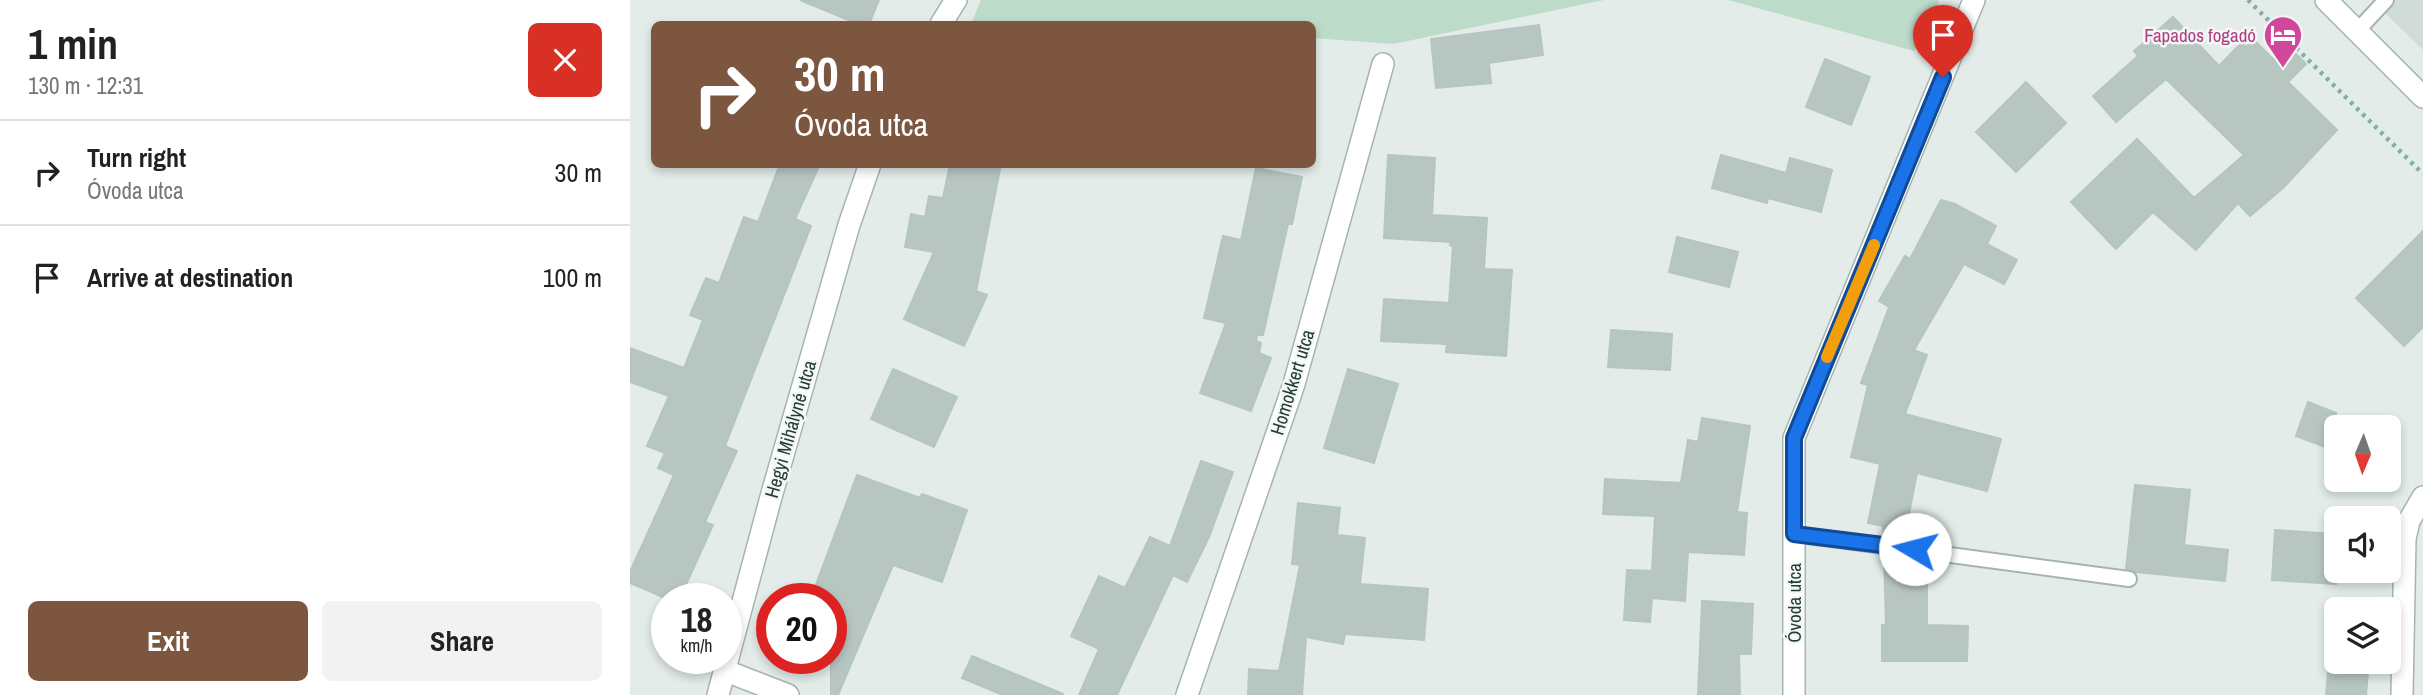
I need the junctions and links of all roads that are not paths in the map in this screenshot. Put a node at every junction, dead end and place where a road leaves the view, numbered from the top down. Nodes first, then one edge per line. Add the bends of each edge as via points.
1 (956, 0) edge
2 (1975, 0) edge
3 (2326, 0) edge
4 (2386, 0) edge
5 (944, 21) edge
6 (2358, 30) junction
7 (1383, 64) dead end
8 (2423, 97) edge
9 (869, 168) edge
10 (2423, 497) edge
11 (1794, 534) junction
12 (2129, 579) dead end
13 (742, 609) edge
14 (725, 674) edge
15 (734, 674) edge
16 (718, 695) edge
17 (788, 695) edge
18 (1187, 695) edge
19 (1794, 695) edge
20 (2402, 695) edge

1 - 5 street
2 - 11 street, Óvoda utca via 1794,438
3 - 6 street
4 - 6 lane
6 - 8 street
7 - 18 street, Homokkert utca via 1294,384
9 - 13 street, Hegyi Mihályné utca via 774,484
10 - 20 street via 2405,539
11 - 12 lane
11 - 19 street, Óvoda utca
14 - 16 street, Hegyi Mihályné utca
15 - 17 street

